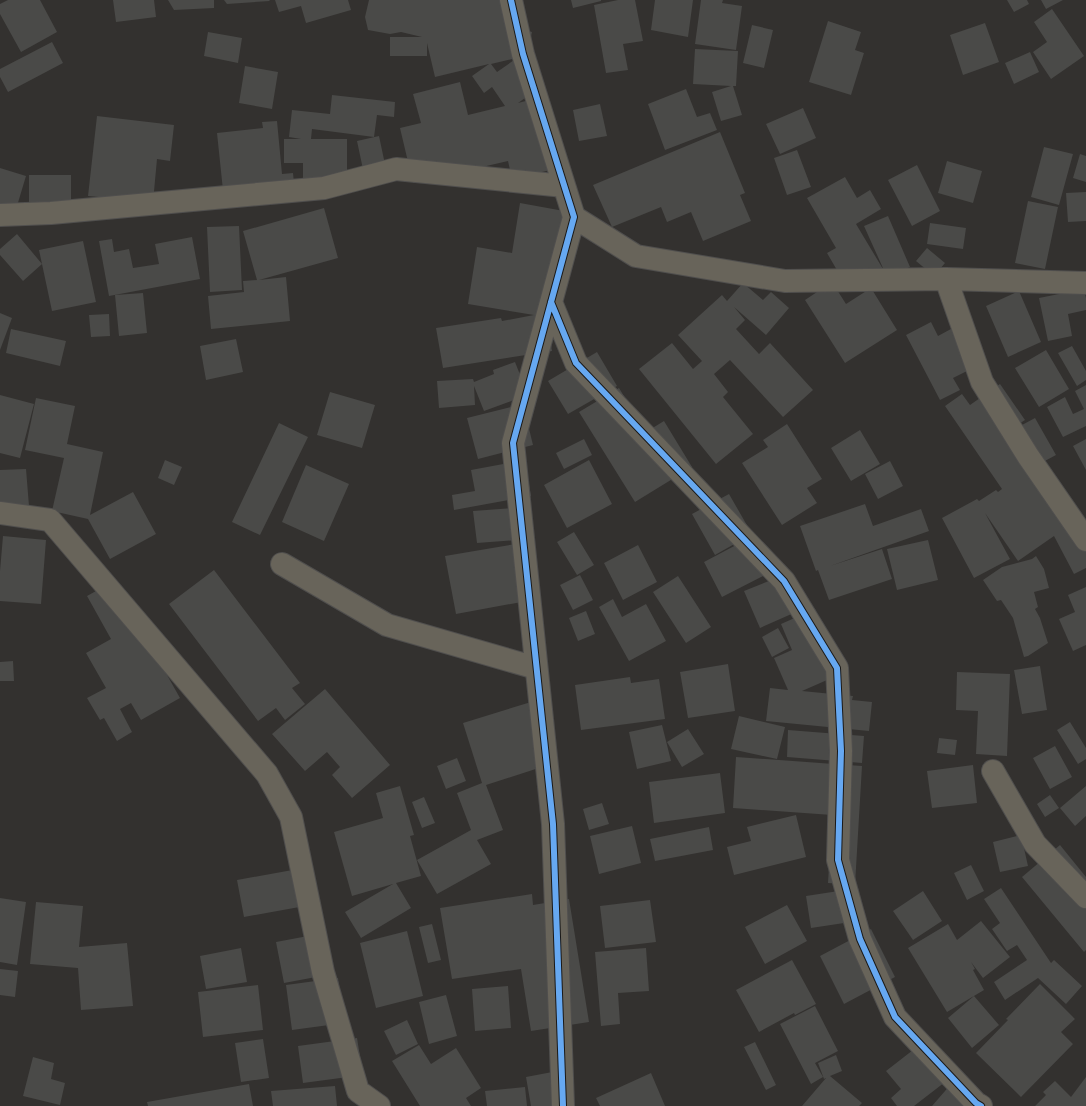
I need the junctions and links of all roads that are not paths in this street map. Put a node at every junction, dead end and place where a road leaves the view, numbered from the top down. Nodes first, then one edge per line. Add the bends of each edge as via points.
1 (511, 0) edge
2 (564, 186) junction
3 (0, 216) edge
4 (574, 217) junction
5 (946, 279) junction
6 (1086, 282) edge
7 (551, 302) junction
8 (0, 513) edge
9 (1086, 540) edge
10 (282, 564) dead end
11 (536, 668) junction
12 (993, 771) dead end
13 (1086, 897) edge
14 (379, 1106) edge
15 (563, 1106) edge
16 (981, 1106) edge

1 - 2 street via 524,54
2 - 3 street via 396,169 324,188
2 - 4 street
4 - 5 street via 636,256 746,275 785,281
4 - 7 street
5 - 6 street
5 - 9 street via 982,382 1028,456
7 - 11 street via 513,443
7 - 16 street via 576,363 784,581 837,668 841,751 838,860 860,939 895,1017
8 - 14 street via 50,520 267,774 291,817 323,972 358,1091
10 - 11 street via 387,625
11 - 15 street via 553,824
12 - 13 street via 1035,844

